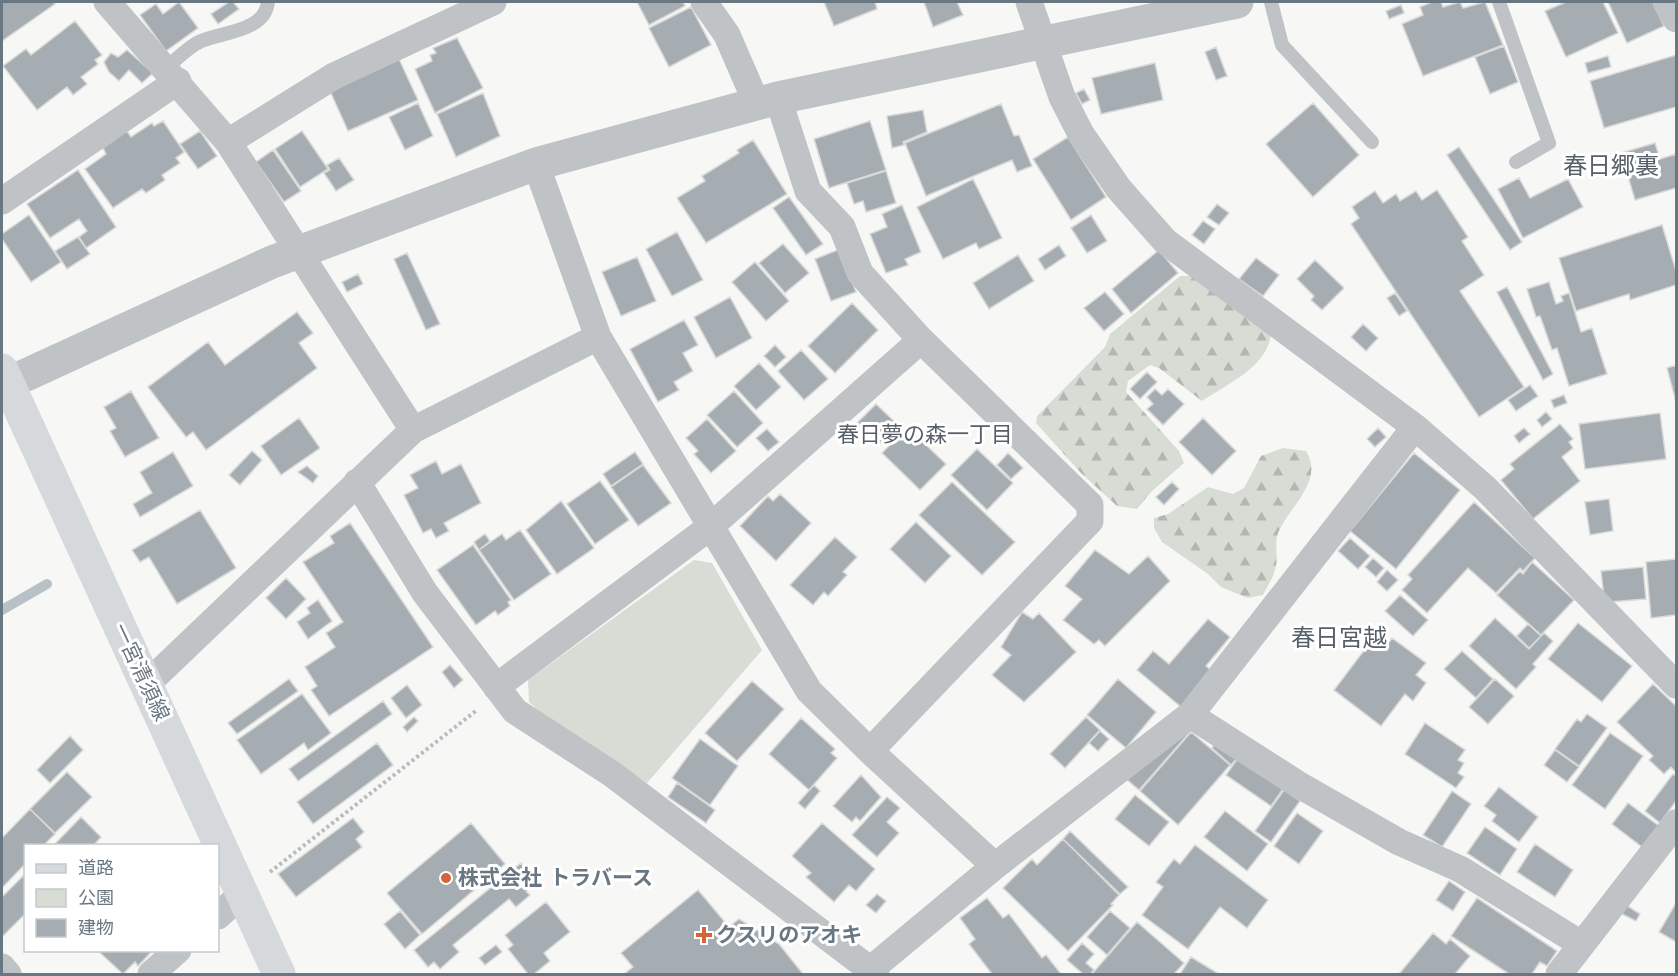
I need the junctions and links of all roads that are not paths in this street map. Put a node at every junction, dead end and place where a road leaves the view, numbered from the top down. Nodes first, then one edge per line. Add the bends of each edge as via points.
1 (107, 2) edge
2 (268, 2) edge
3 (704, 2) edge
4 (1029, 2) edge
5 (1237, 2) edge
6 (1271, 2) edge
7 (1499, 2) edge
8 (1666, 2) edge
9 (485, 3) edge
10 (1677, 19) edge
11 (1043, 42) junction
12 (172, 75) junction
13 (767, 101) junction
14 (228, 142) junction
15 (1372, 142) dead end
16 (1516, 162) dead end
17 (536, 164) junction
18 (2, 201) edge
19 (298, 252) junction
20 (598, 337) junction
21 (921, 340) junction
22 (4, 380) edge
23 (1415, 427) junction
24 (413, 430) junction
25 (357, 482) junction
26 (710, 527) junction
27 (147, 684) junction
28 (1677, 685) edge
29 (496, 687) junction
30 (1191, 715) junction
31 (870, 752) junction
32 (1677, 823) edge
33 (995, 866) junction
34 (242, 894) junction
35 (219, 915) edge
36 (1581, 944) junction
37 (177, 952) edge
38 (2, 967) edge
39 (873, 972) edge
40 (8, 975) edge
41 (151, 975) edge
42 (279, 975) edge
43 (1559, 975) edge

1 - 12 street
2 - 12 lane via 258,21 228,35 202,40
3 - 13 street
4 - 11 street
5 - 11 street
6 - 15 lane via 1282,45
7 - 16 lane via 1549,143
8 - 10 street
9 - 14 street via 334,76
11 - 13 street
11 - 23 street via 1062,97 1081,134 1119,189 1165,241
12 - 14 street
12 - 18 street
13 - 17 street
13 - 21 street via 808,191 842,227 860,273
14 - 19 street
17 - 19 street
17 - 20 street
19 - 22 street
19 - 24 street
20 - 24 street
20 - 26 street
21 - 26 street
21 - 31 street via 1090,505 1090,521
22 - 27 main road, 一宮清須線
23 - 28 street via 1485,488
23 - 30 street
24 - 25 street
25 - 27 street
25 - 29 street via 425,593
26 - 29 street
26 - 31 street via 809,691
27 - 34 main road, 一宮清須線
29 - 39 street via 515,711 612,774
30 - 33 street
30 - 36 street via 1301,786 1399,842 1460,869
31 - 33 street
32 - 36 street
33 - 39 street
34 - 35 street
34 - 42 main road, 一宮清須線
36 - 43 street
37 - 41 street
38 - 40 street

